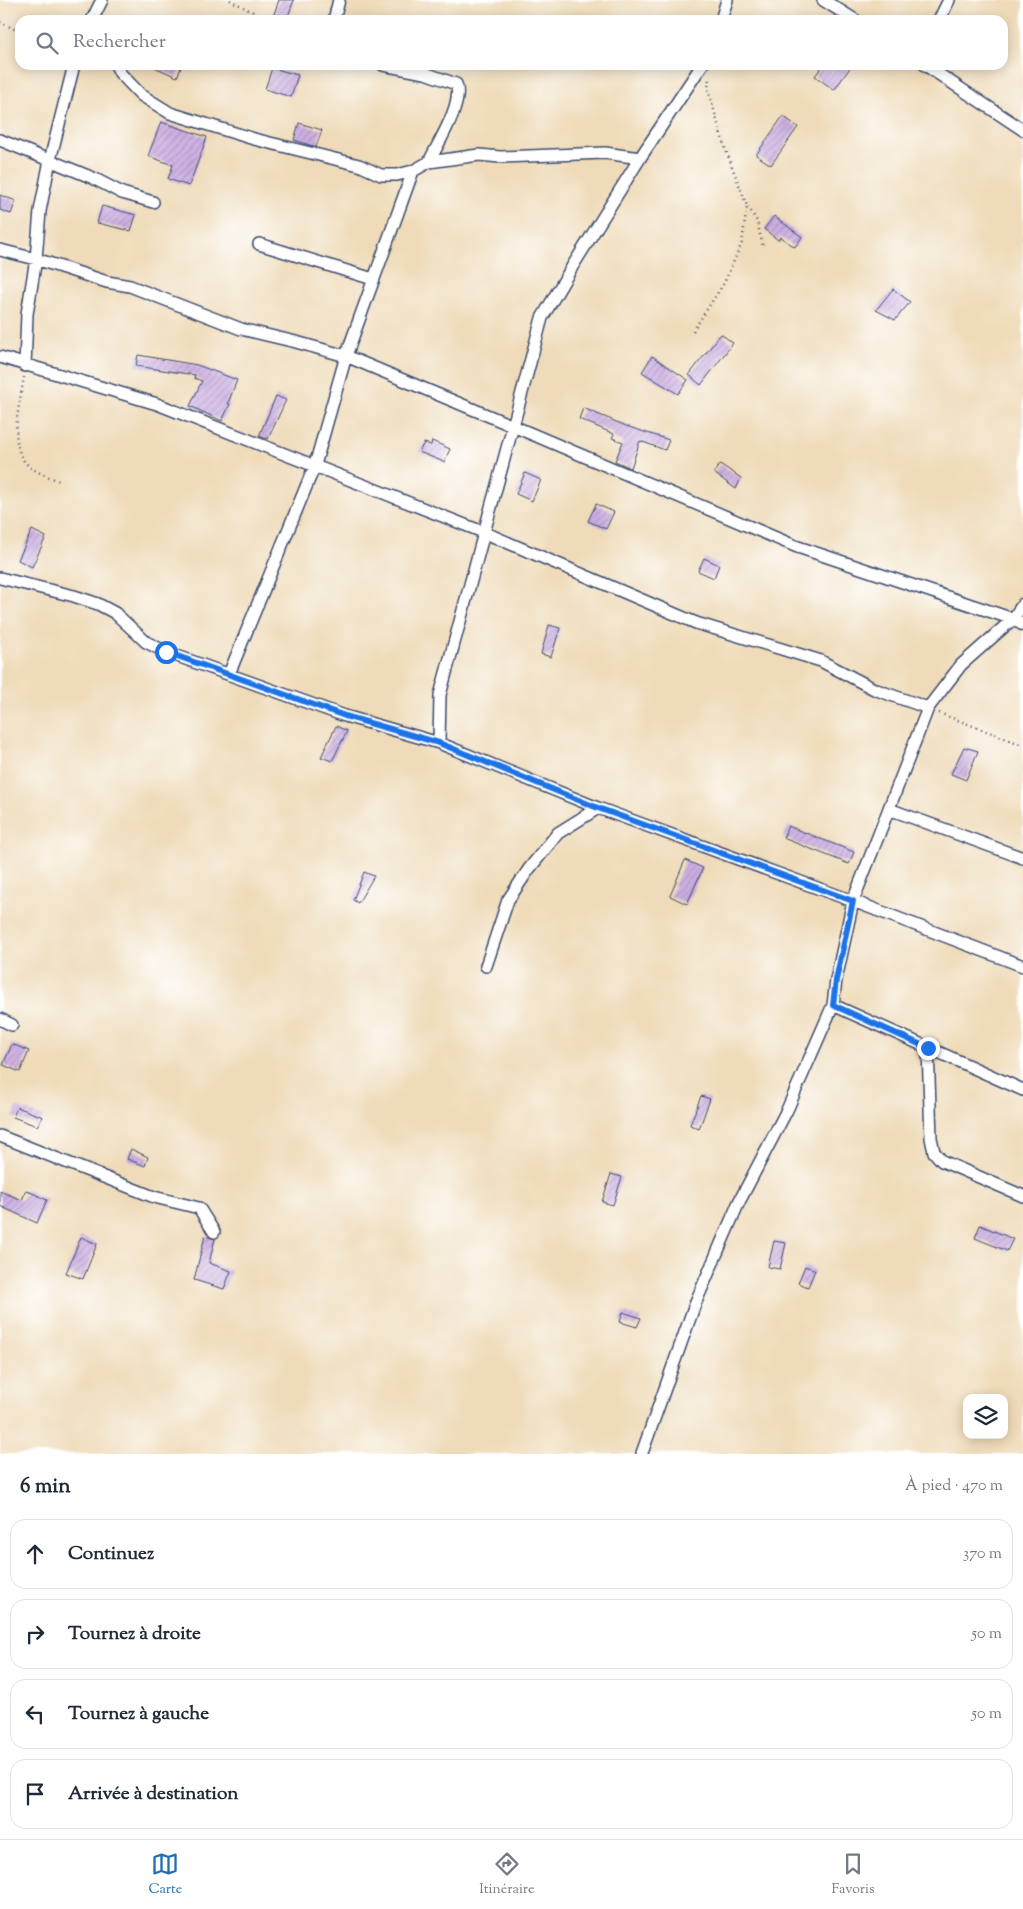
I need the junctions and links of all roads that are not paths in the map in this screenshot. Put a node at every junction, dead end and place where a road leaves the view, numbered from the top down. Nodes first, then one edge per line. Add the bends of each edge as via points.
1 (102, 0) edge
2 (339, 0) edge
3 (727, 0) edge
4 (823, 0) edge
5 (949, 0) edge
6 (95, 15) edge
7 (335, 15) edge
8 (722, 15) edge
9 (846, 15) edge
10 (942, 15) edge
11 (73, 70) edge
12 (119, 70) edge
13 (409, 70) edge
14 (705, 70) edge
15 (933, 70) edge
16 (1023, 130) edge
17 (0, 140) edge
18 (640, 158) junction
19 (50, 160) junction
20 (429, 162) junction
21 (413, 171) junction
22 (153, 202) dead end
23 (259, 244) dead end
24 (0, 250) edge
25 (36, 259) junction
26 (373, 279) junction
27 (346, 356) junction
28 (0, 357) edge
29 (25, 366) junction
30 (512, 426) junction
31 (315, 465) junction
32 (483, 532) junction
33 (0, 578) edge
34 (1023, 604) edge
35 (1018, 622) edge
36 (229, 674) junction
37 (928, 708) junction
38 (439, 743) junction
39 (598, 808) junction
40 (889, 809) junction
41 (1023, 858) edge
42 (853, 901) junction
43 (486, 966) dead end
44 (1023, 966) edge
45 (833, 1005) junction
46 (0, 1019) edge
47 (12, 1024) dead end
48 (928, 1048) junction
49 (1023, 1090) edge
50 (0, 1136) edge
51 (1023, 1196) edge
52 (214, 1232) dead end
53 (642, 1453) edge

1 - 6 street
2 - 7 street
3 - 8 street
4 - 9 street
5 - 10 street
11 - 19 street
12 - 21 street via 142,95 170,112 254,139 359,165 381,175 396,176
13 - 20 street via 456,84 458,90 458,102
14 - 18 street
15 - 16 street
17 - 19 street
18 - 20 street via 605,153 478,155
18 - 30 street via 542,318
19 - 22 street via 122,193
19 - 25 street via 40,211
20 - 21 street
21 - 26 street
23 - 26 street
24 - 25 street
25 - 27 street via 107,282 130,286 241,329
25 - 29 street via 27,314
26 - 27 street
27 - 30 street
27 - 31 street
28 - 29 street
29 - 31 street via 157,404
30 - 32 street
30 - 35 street via 795,546
31 - 32 street
31 - 36 street
32 - 37 street via 696,623 821,661 874,689
32 - 38 street via 440,695
33 - 36 street via 98,604 115,613 146,642
34 - 35 street
35 - 37 street via 961,665
36 - 38 street via 345,716
37 - 40 street
38 - 39 street
39 - 42 street
39 - 43 street via 558,834 529,869 508,900
40 - 41 street
40 - 42 street
42 - 44 street
42 - 45 street
45 - 48 street
45 - 53 street via 787,1110 739,1202 699,1296
46 - 47 street
48 - 49 street
48 - 51 street via 930,1138 934,1152 942,1160
50 - 52 street via 154,1197 199,1208

